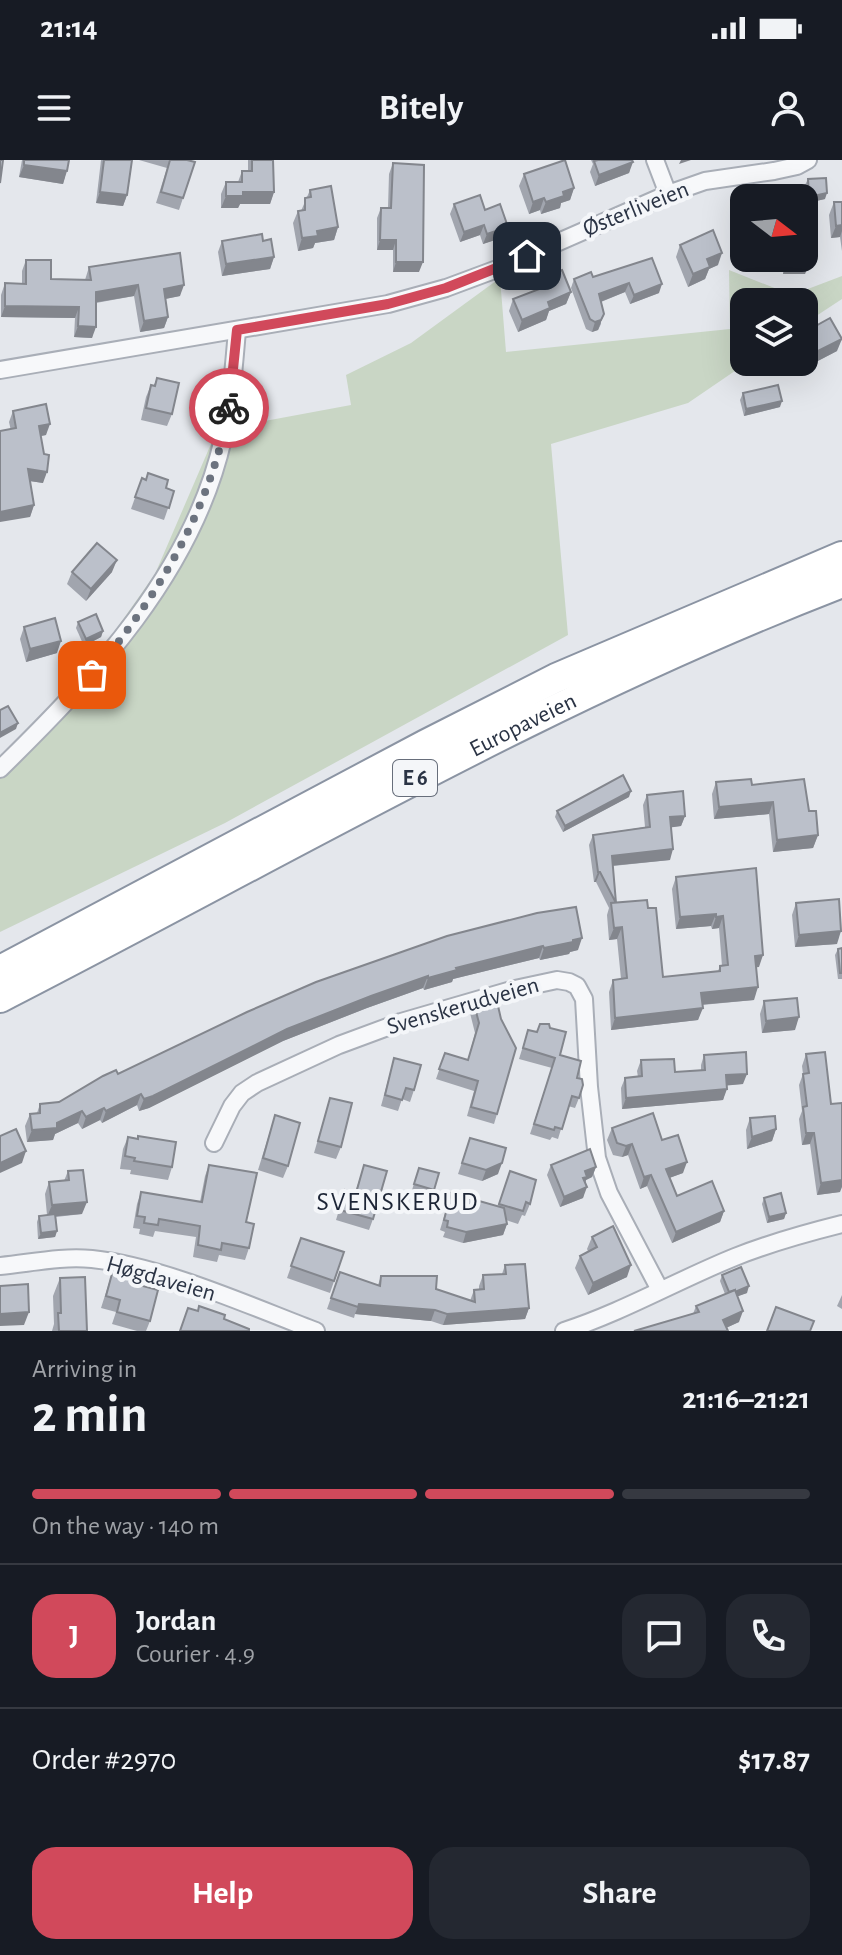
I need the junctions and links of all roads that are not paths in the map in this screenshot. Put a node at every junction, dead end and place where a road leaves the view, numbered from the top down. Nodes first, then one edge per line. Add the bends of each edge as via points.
1 (655, 160) edge
2 (808, 160) edge
3 (668, 194) junction
4 (237, 330) junction
5 (0, 370) edge
6 (842, 556) edge
7 (842, 583) edge
8 (0, 769) edge
9 (0, 970) edge
10 (0, 998) edge
11 (214, 1143) dead end
12 (842, 1224) edge
13 (0, 1266) edge
14 (660, 1290) junction
15 (316, 1331) edge
16 (564, 1331) edge

1 - 3 street
2 - 3 street, Østerliveien
3 - 4 street, Østerliveien via 446,288 388,304
4 - 5 street, Østerliveien
4 - 8 street via 222,442 187,536 110,653
6 - 9 highway, Europaveien / E 6 via 556,678
7 - 10 highway, Europaveien / E 6 via 567,702
11 - 14 street, Svenskerudveien via 242,1093 325,1051 515,989 569,982 584,999 597,1158 609,1193
12 - 14 street via 737,1256
13 - 15 street, Høgdaveien via 54,1259 117,1264
14 - 16 street

